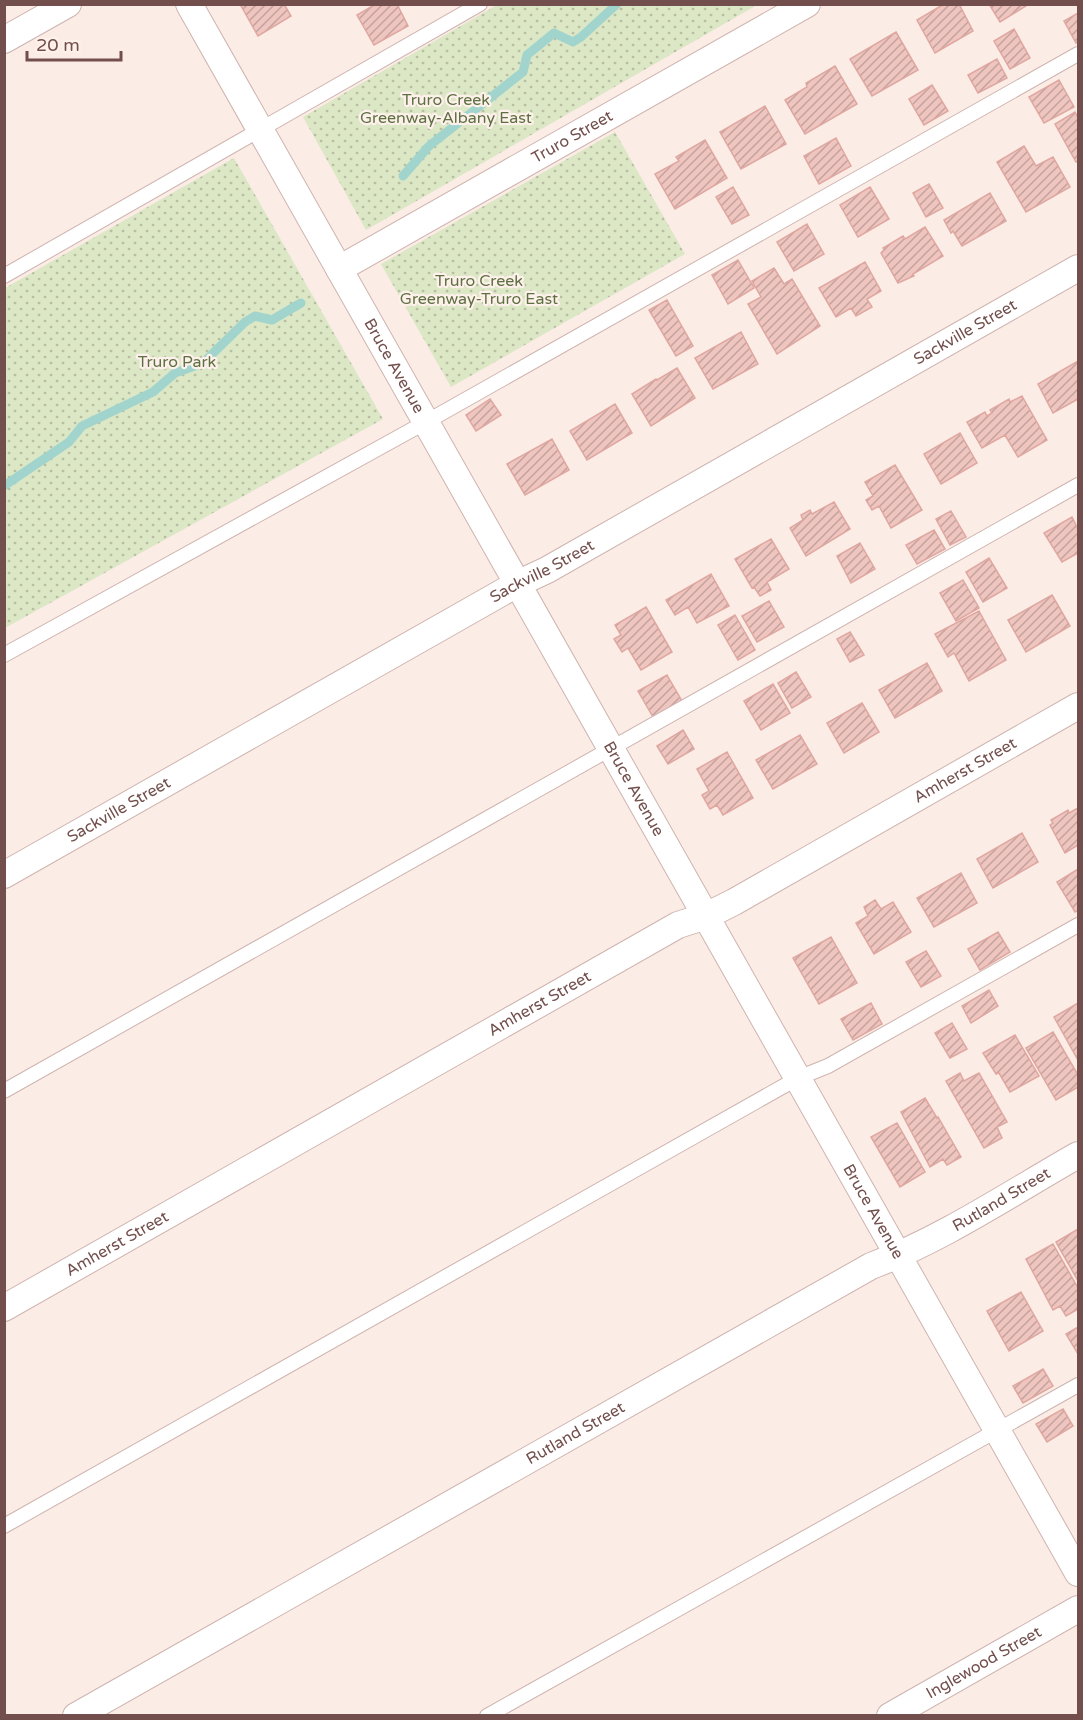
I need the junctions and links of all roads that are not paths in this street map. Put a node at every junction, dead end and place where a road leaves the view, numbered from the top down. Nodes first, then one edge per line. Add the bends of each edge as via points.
1 (68, 4) edge
2 (189, 4) edge
3 (480, 4) edge
4 (807, 4) edge
5 (4, 40) edge
6 (1078, 54) edge
7 (260, 130) junction
8 (1078, 268) edge
9 (339, 269) junction
10 (4, 276) edge
11 (426, 422) junction
12 (1078, 485) edge
13 (517, 584) junction
14 (4, 655) edge
15 (1078, 706) edge
16 (611, 749) junction
17 (4, 875) edge
18 (706, 916) junction
19 (1078, 926) edge
20 (798, 1078) junction
21 (4, 1091) edge
22 (1078, 1155) edge
23 (899, 1256) junction
24 (4, 1308) edge
25 (1078, 1385) edge
26 (998, 1431) junction
27 (4, 1526) edge
28 (1078, 1573) edge
29 (1078, 1609) edge
30 (76, 1716) edge
31 (487, 1716) edge
32 (890, 1716) edge

1 - 5 street
2 - 7 street, Bruce Avenue
3 - 7 lane
4 - 9 street, Truro Street
6 - 11 lane
7 - 9 street, Bruce Avenue
7 - 10 lane
8 - 13 street, Sackville Street
9 - 11 street, Bruce Avenue
11 - 13 street, Bruce Avenue
11 - 14 lane
12 - 16 lane
13 - 16 street, Bruce Avenue
13 - 17 street, Sackville Street
15 - 18 street, Amherst Street
16 - 18 street, Bruce Avenue
16 - 21 lane
18 - 20 street, Bruce Avenue
18 - 24 street, Amherst Street via 678,925
19 - 20 lane via 828,1066
20 - 23 street, Bruce Avenue
20 - 27 lane
22 - 23 street, Rutland Street
23 - 26 street, Bruce Avenue
23 - 30 street, Rutland Street via 871,1266
25 - 26 lane
26 - 28 street, Bruce Avenue
26 - 31 lane
29 - 32 street, Inglewood Street

